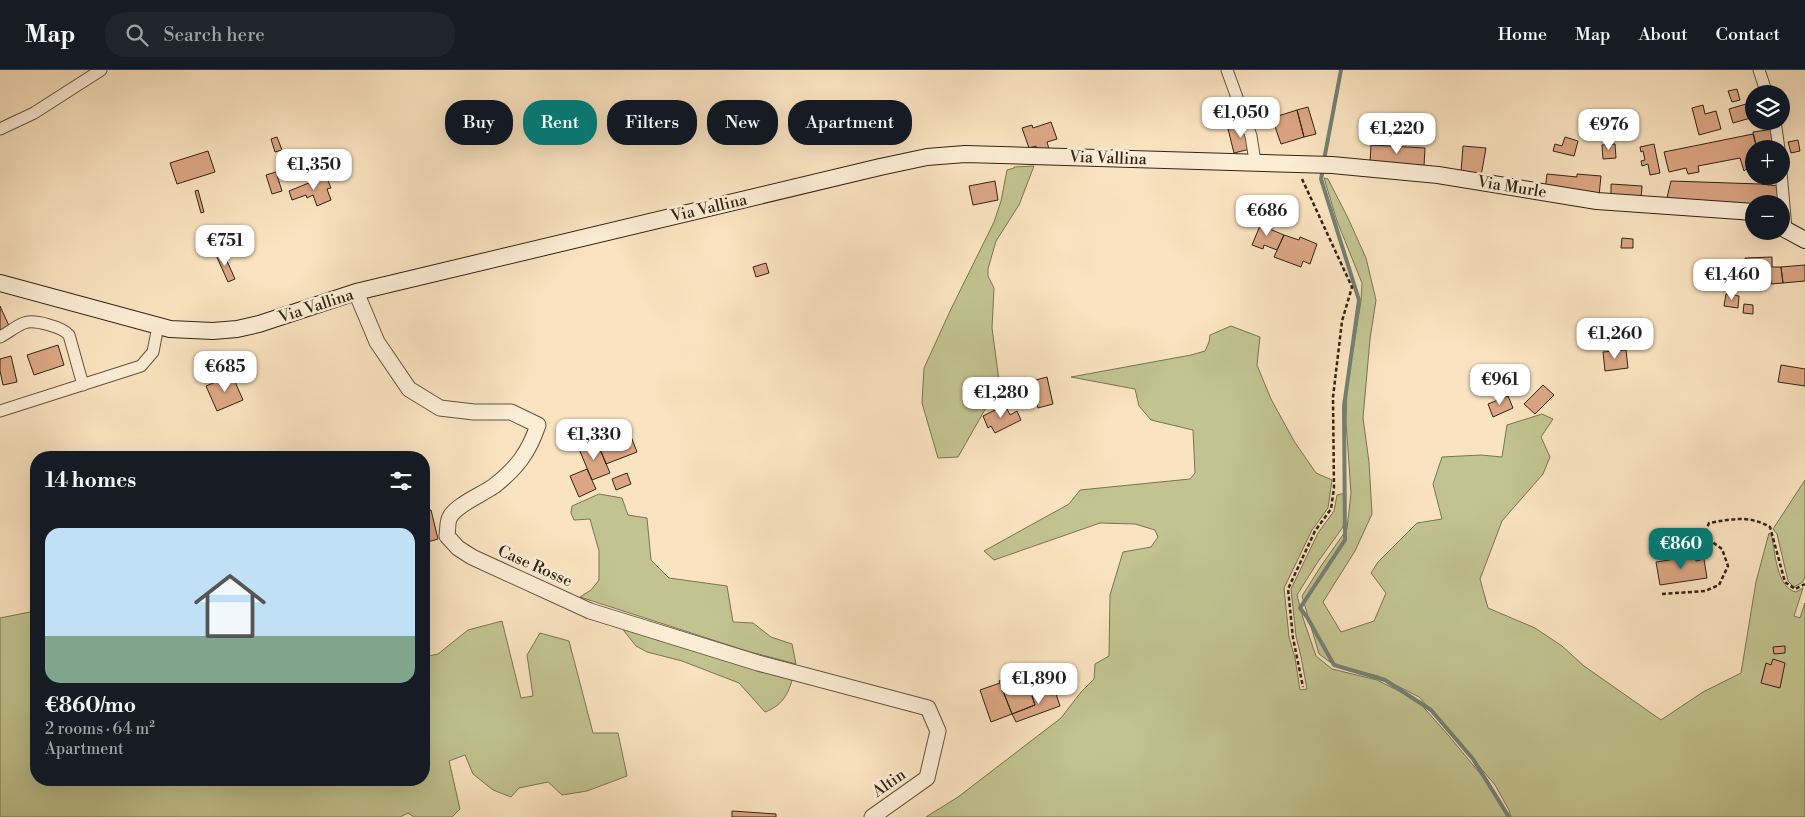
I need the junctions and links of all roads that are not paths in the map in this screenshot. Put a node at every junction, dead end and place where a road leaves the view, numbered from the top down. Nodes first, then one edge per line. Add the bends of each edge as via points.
1 (101, 70) edge
2 (1227, 70) edge
3 (1759, 70) edge
4 (1764, 85) edge
5 (0, 129) edge
6 (1270, 162) junction
7 (1745, 211) edge
8 (1790, 231) edge
9 (1805, 240) edge
10 (0, 283) edge
11 (356, 292) junction
12 (158, 326) junction
13 (0, 337) edge
14 (82, 385) junction
15 (0, 411) edge
16 (927, 778) joint
17 (872, 817) edge

1 - 5 street via 34,113
2 - 6 street via 1251,136 1255,161
3 - 4 street
6 - 7 main road, Via Murle via 1438,175 1597,202
6 - 11 main road, Via Vallina via 965,154 927,158
8 - 9 main road
10 - 12 main road, Via Vallina
11 - 12 main road, Via Vallina via 237,329 191,331
11 - 16 street, Case Rosse via 377,342 409,389 440,408 511,412 538,424 532,444 520,461 494,486 463,504 450,516 447,536 458,548 590,611 758,662 928,708 938,731
12 - 14 street via 153,352 141,366
13 - 14 street via 30,322 65,330
14 - 15 street
16 - 17 street, Altin

